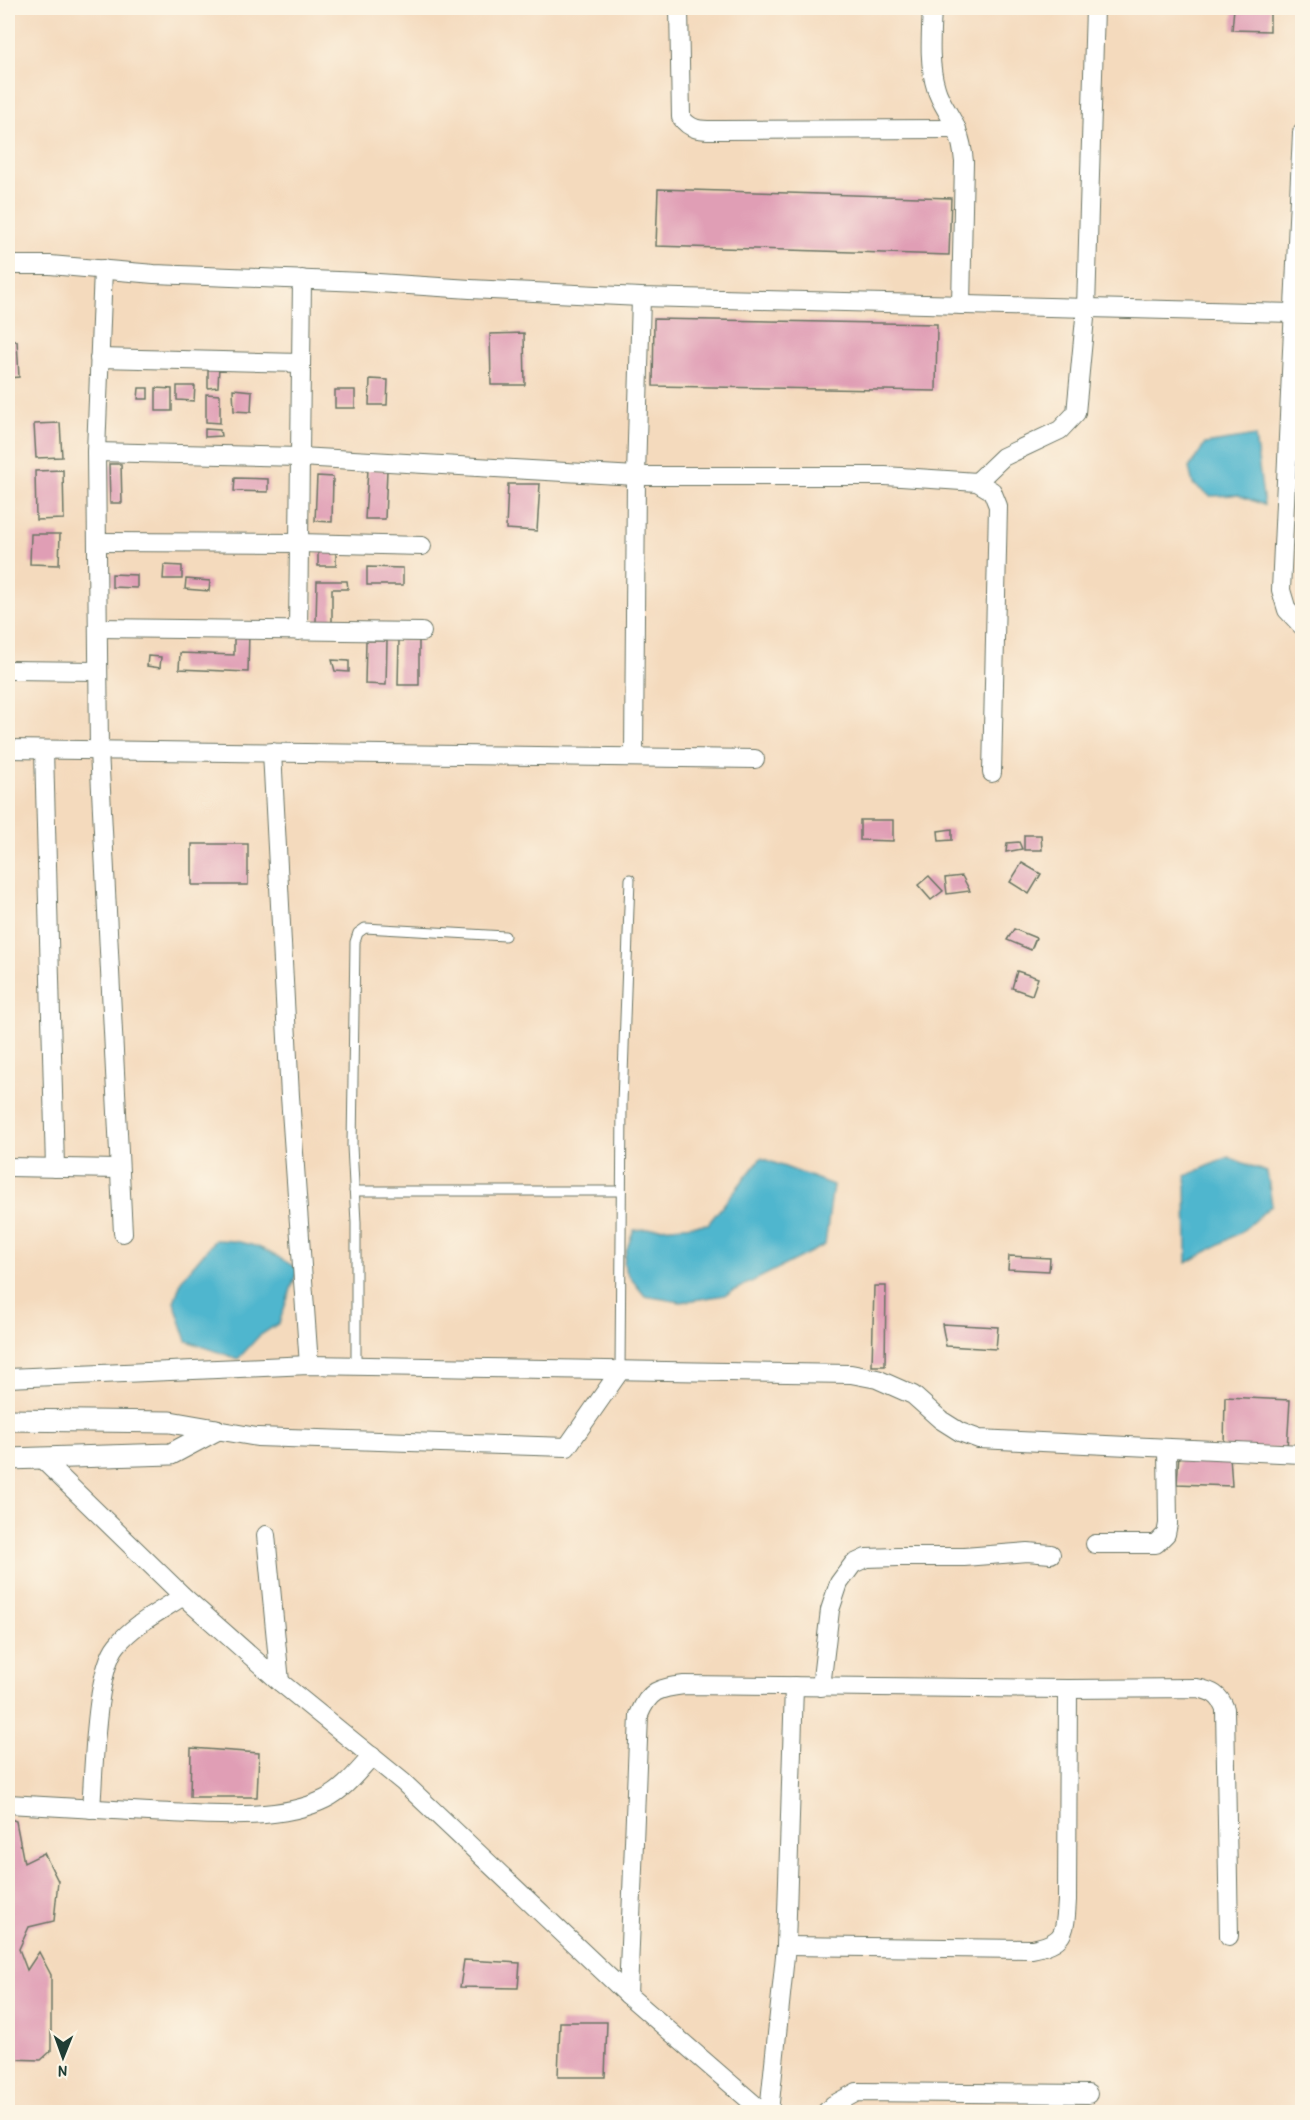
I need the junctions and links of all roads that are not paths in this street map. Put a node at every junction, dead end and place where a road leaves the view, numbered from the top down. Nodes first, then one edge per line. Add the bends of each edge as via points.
1 (679, 8) edge
2 (932, 8) edge
3 (1095, 8) edge
4 (957, 129) junction
5 (1302, 133) edge
6 (8, 265) edge
7 (103, 269) junction
8 (302, 279) junction
9 (641, 297) junction
10 (961, 305) junction
11 (1086, 308) junction
12 (1294, 313) junction
13 (99, 358) junction
14 (302, 363) junction
15 (1297, 363) edge
16 (96, 452) junction
17 (300, 457) junction
18 (636, 476) junction
19 (977, 482) junction
20 (97, 542) junction
21 (299, 543) junction
22 (422, 546) dead end
23 (1302, 626) edge
24 (98, 628) junction
25 (298, 631) junction
26 (422, 632) dead end
27 (8, 670) edge
28 (98, 671) junction
29 (8, 749) edge
30 (44, 750) junction
31 (99, 750) junction
32 (272, 752) junction
33 (634, 757) junction
34 (755, 759) dead end
35 (992, 773) dead end
36 (630, 879) dead end
37 (505, 936) dead end
38 (8, 1167) edge
39 (55, 1168) junction
40 (119, 1170) junction
41 (354, 1191) junction
42 (621, 1191) junction
43 (123, 1233) dead end
44 (309, 1365) junction
45 (356, 1365) junction
46 (620, 1371) junction
47 (8, 1378) edge
48 (8, 1420) edge
49 (216, 1430) junction
50 (1167, 1448) junction
51 (1302, 1454) edge
52 (41, 1458) junction
53 (8, 1459) edge
54 (266, 1535) dead end
55 (1095, 1544) dead end
56 (1051, 1554) dead end
57 (183, 1596) junction
58 (280, 1682) junction
59 (794, 1686) junction
60 (821, 1687) junction
61 (1068, 1689) junction
62 (372, 1756) junction
63 (8, 1804) edge
64 (91, 1809) junction
65 (1229, 1936) dead end
66 (786, 1946) junction
67 (628, 1995) junction
68 (1088, 2094) dead end
69 (764, 2112) edge
70 (769, 2112) edge
71 (826, 2112) edge

1 - 4 street via 681,117 692,129
2 - 4 street via 935,86
3 - 11 street
4 - 10 street via 964,162
5 - 12 street
6 - 7 street
7 - 8 street
7 - 13 street
8 - 9 street
8 - 14 street
9 - 10 street
9 - 18 street
10 - 11 street
11 - 12 street
11 - 19 street via 1076,413 1060,430 1003,458
12 - 15 street
13 - 14 street
13 - 16 street
14 - 17 street
15 - 23 street via 1281,590 1287,610
16 - 17 street
16 - 20 street
17 - 18 street
17 - 21 street
18 - 19 street via 885,476
18 - 33 street
19 - 35 street via 992,491 998,506
20 - 21 street
20 - 24 street
21 - 22 street
21 - 25 street
24 - 25 street
24 - 28 street
25 - 26 street
27 - 28 street
28 - 31 street
29 - 30 street
30 - 31 street
30 - 39 street
31 - 32 street
31 - 40 street
32 - 33 street
32 - 44 street
33 - 34 street
36 - 42 lane
37 - 41 lane via 375,928 358,933 354,954
38 - 39 street
39 - 40 street
40 - 43 street
41 - 42 lane
41 - 45 lane
42 - 46 lane
44 - 45 street
44 - 47 street
45 - 46 street
46 - 49 street via 567,1447 257,1437
46 - 50 street via 851,1374 877,1379 913,1395 941,1420 979,1439
48 - 49 street via 170,1422
49 - 52 street via 171,1454
50 - 51 street
50 - 55 street via 1166,1534 1156,1544
52 - 53 street
52 - 57 street
54 - 58 street
56 - 60 street via 866,1558 853,1563 839,1583 830,1610
57 - 58 street
57 - 64 street via 131,1630 114,1648 107,1663
58 - 62 street
59 - 60 street
59 - 66 street
59 - 67 street via 684,1685 657,1690 645,1701 639,1715
60 - 61 street
61 - 65 street via 1197,1688 1222,1699 1226,1709
61 - 66 street via 1067,1900 1061,1936 1051,1945 1032,1949
62 - 64 street via 345,1785 308,1807 220,1815
62 - 67 street
63 - 64 street
66 - 70 street
67 - 69 street
68 - 71 street via 857,2092

